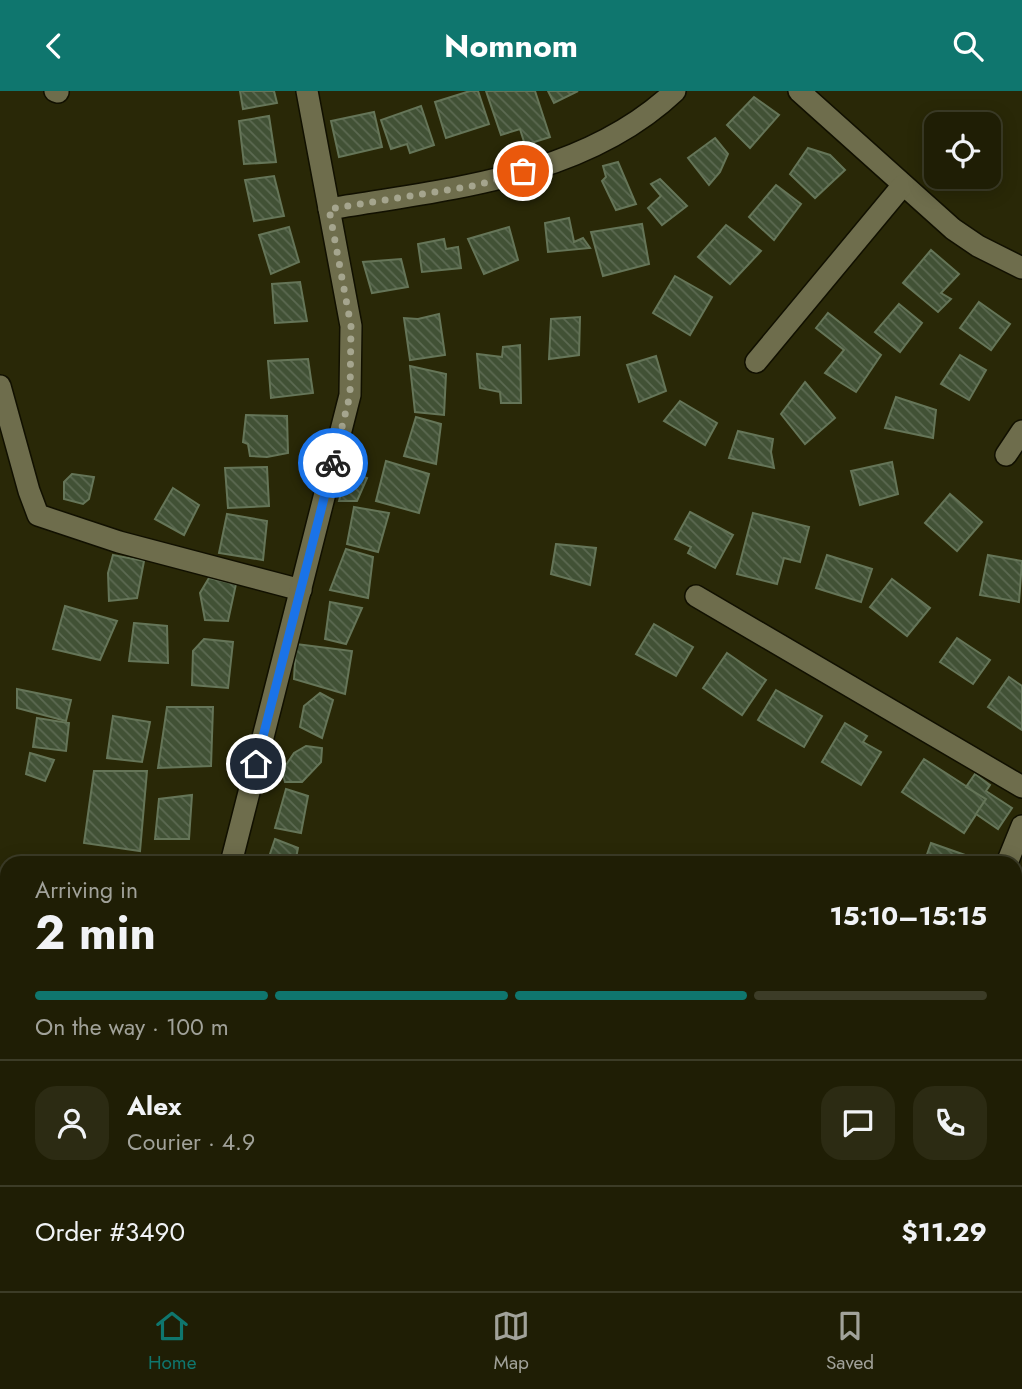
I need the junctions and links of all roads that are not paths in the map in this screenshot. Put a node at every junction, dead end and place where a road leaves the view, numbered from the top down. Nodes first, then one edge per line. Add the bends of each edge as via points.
1 (307, 91) edge
2 (675, 91) edge
3 (799, 91) edge
4 (903, 185) junction
5 (329, 209) junction
6 (1022, 268) edge
7 (756, 362) dead end
8 (0, 386) edge
9 (1022, 431) edge
10 (1006, 455) dead end
11 (300, 590) junction
12 (696, 596) dead end
13 (1022, 787) edge
14 (1022, 827) edge
15 (232, 856) edge
16 (1010, 856) edge

1 - 5 street
2 - 5 street via 623,130 569,157 478,185
3 - 4 street
4 - 6 street via 953,229
4 - 7 street
5 - 11 street via 351,326 350,395
8 - 11 street via 38,515 119,542
9 - 10 street
11 - 15 street
12 - 13 street
14 - 16 street

